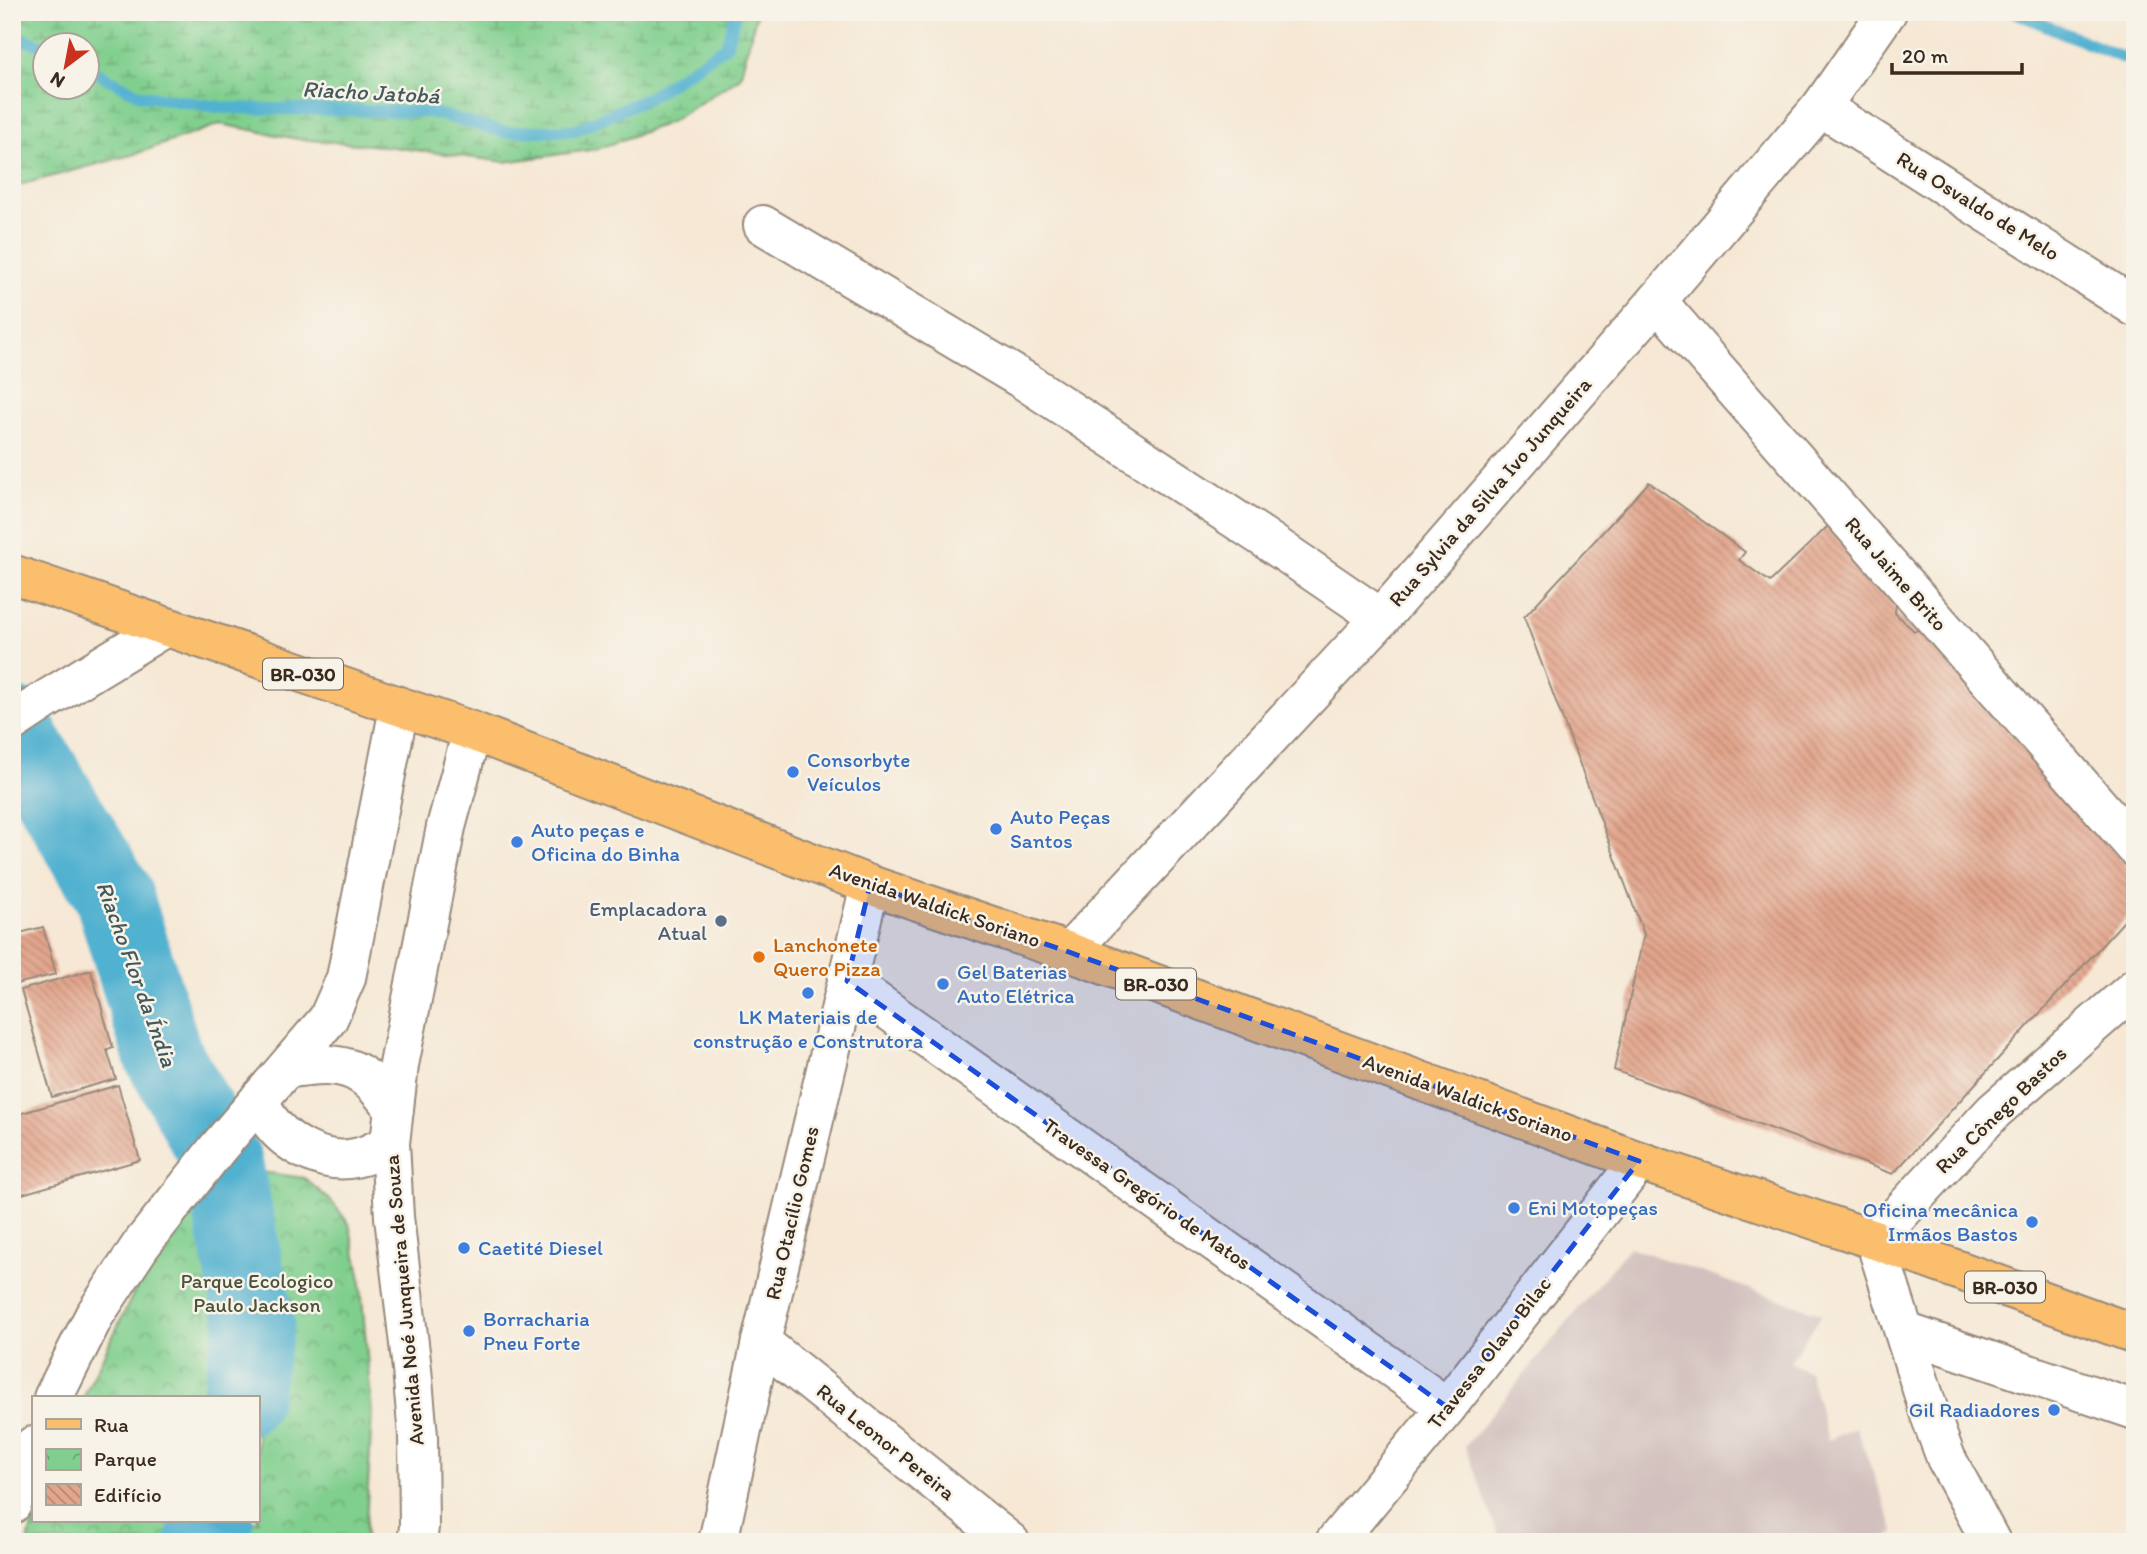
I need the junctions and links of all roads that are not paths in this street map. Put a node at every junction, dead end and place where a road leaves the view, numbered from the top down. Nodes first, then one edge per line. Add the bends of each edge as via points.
1 (1887, 12) edge
2 (1821, 107) junction
3 (762, 225) dead end
4 (1657, 301) junction
5 (2135, 307) edge
6 (12, 574) edge
7 (1381, 618) junction
8 (165, 626) junction
9 (399, 708) junction
10 (12, 722) edge
11 (472, 731) junction
12 (2135, 848) edge
13 (870, 885) junction
14 (1069, 952) junction
15 (847, 981) junction
16 (2135, 988) edge
17 (286, 1069) junction
18 (260, 1098) junction
19 (392, 1126) junction
20 (1639, 1161) junction
21 (1875, 1240) junction
22 (1905, 1332) junction
23 (2135, 1334) edge
24 (761, 1342) junction
25 (54, 1396) edge
26 (1447, 1408) junction
27 (2135, 1410) edge
28 (32, 1449) edge
29 (12, 1504) edge
30 (417, 1542) edge
31 (718, 1542) edge
32 (1010, 1542) edge
33 (1335, 1542) edge
34 (1991, 1542) edge

1 - 2 street, Rua Sylvia da Silva Ivo Junqueira
2 - 4 street, Rua Sylvia da Silva Ivo Junqueira
2 - 5 street, Rua Osvaldo de Melo
3 - 7 street via 1025,381
4 - 7 street, Rua Sylvia da Silva Ivo Junqueira
4 - 12 street, Rua Jaime Brito
6 - 8 main road, Avenida Waldick Soriano / BR-030
7 - 14 street, Rua Sylvia da Silva Ivo Junqueira
8 - 9 main road, Avenida Waldick Soriano / BR-030
8 - 10 street
9 - 11 main road, Avenida Waldick Soriano / BR-030
9 - 17 street via 346,978 328,1019
11 - 13 main road, Avenida Waldick Soriano / BR-030
11 - 19 street, Avenida Noé Junqueira de Souza via 446,827 399,1065
13 - 14 main road, Avenida Waldick Soriano / BR-030
13 - 15 street, Rua Otacílio Gomes
14 - 20 main road, Avenida Waldick Soriano / BR-030
15 - 24 street, Rua Otacílio Gomes
15 - 26 street, Travessa Gregório de Matos
16 - 21 street, Rua Cônego Bastos via 1994,1111
17 - 18 street
17 - 19 street via 321,1064 363,1075
18 - 19 street via 279,1131 296,1144 334,1159 372,1153
18 - 25 street via 141,1245 94,1316
19 - 30 street, Avenida Noé Junqueira de Souza via 394,1217 418,1436
20 - 21 main road, Avenida Waldick Soriano / BR-030
20 - 26 street, Travessa Olavo Bilac
21 - 22 street
21 - 23 main road, Avenida Waldick Soriano / BR-030
22 - 27 street
22 - 34 street via 1947,1458
24 - 31 street, Rua Otacílio Gomes
24 - 32 street, Rua Leonor Pereira
26 - 33 street, Travessa Olavo Bilac
28 - 29 street

